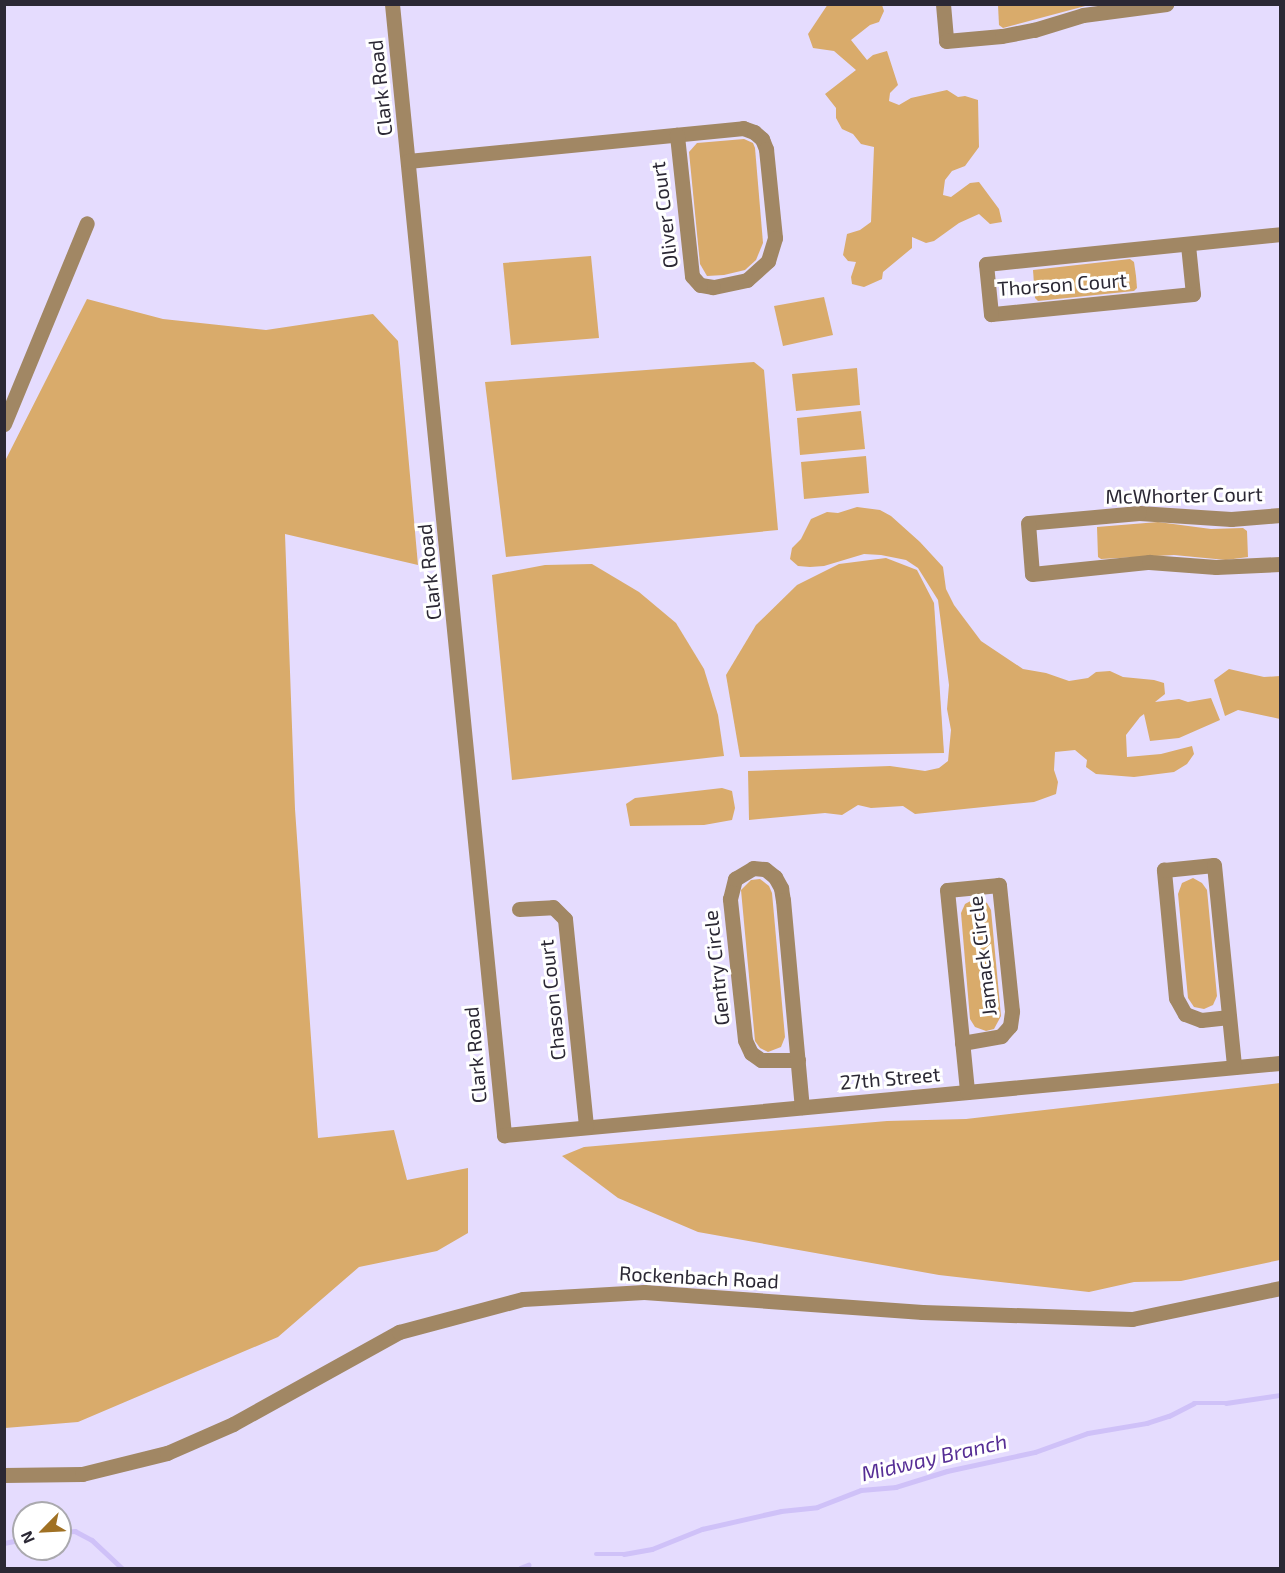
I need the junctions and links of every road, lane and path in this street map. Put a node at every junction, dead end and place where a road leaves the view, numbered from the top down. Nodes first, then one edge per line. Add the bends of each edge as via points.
1 (392, 4) edge
2 (943, 4) edge
3 (1166, 4) edge
4 (676, 135) junction
5 (408, 161) junction
6 (87, 223) dead end
7 (1281, 234) edge
8 (1188, 245) junction
9 (4, 424) edge
10 (1281, 515) edge
11 (1281, 564) edge
12 (519, 909) dead end
13 (1229, 1017) junction
14 (962, 1043) junction
15 (798, 1060) junction
16 (1281, 1063) edge
17 (1234, 1067) junction
18 (967, 1092) junction
19 (802, 1107) junction
20 (586, 1128) junction
21 (504, 1135) joint
22 (1281, 1288) edge
23 (4, 1475) edge

1 - 5 street, Clark Road
2 - 3 street via 946,41 1002,36 1083,15
4 - 4 street, Oliver Court via 692,276 700,285 713,287 747,280 768,261 775,238 762,139 743,128
4 - 5 street, Oliver Court
5 - 21 street, Clark Road
6 - 9 street
7 - 8 street, Thorson Court
8 - 8 street, Thorson Court via 986,264 991,314 1193,294
10 - 11 street, McWhorter Court via 1219,519 1140,513 1028,523 1032,574 1149,562 1215,567
12 - 20 street, Chason Court via 553,908 565,919
13 - 13 street via 1214,865 1164,870 1176,998 1185,1014 1201,1020
13 - 17 street
14 - 14 street, Jamack Circle via 947,890 999,885 1012,1011 1010,1026 1001,1036
14 - 18 street, Jamack Circle
15 - 15 street, Gentry Circle via 781,888 765,869 753,868 735,879 730,899 744,1040 751,1053 761,1060
15 - 19 street, Gentry Circle
16 - 17 street, 27th Street
17 - 18 street, 27th Street
18 - 19 street, 27th Street
19 - 20 street, 27th Street
20 - 21 street, 27th Street
22 - 23 street, Rockenbach Road via 1132,1319 922,1312 644,1292 523,1299 399,1332 233,1424 167,1453 82,1474

